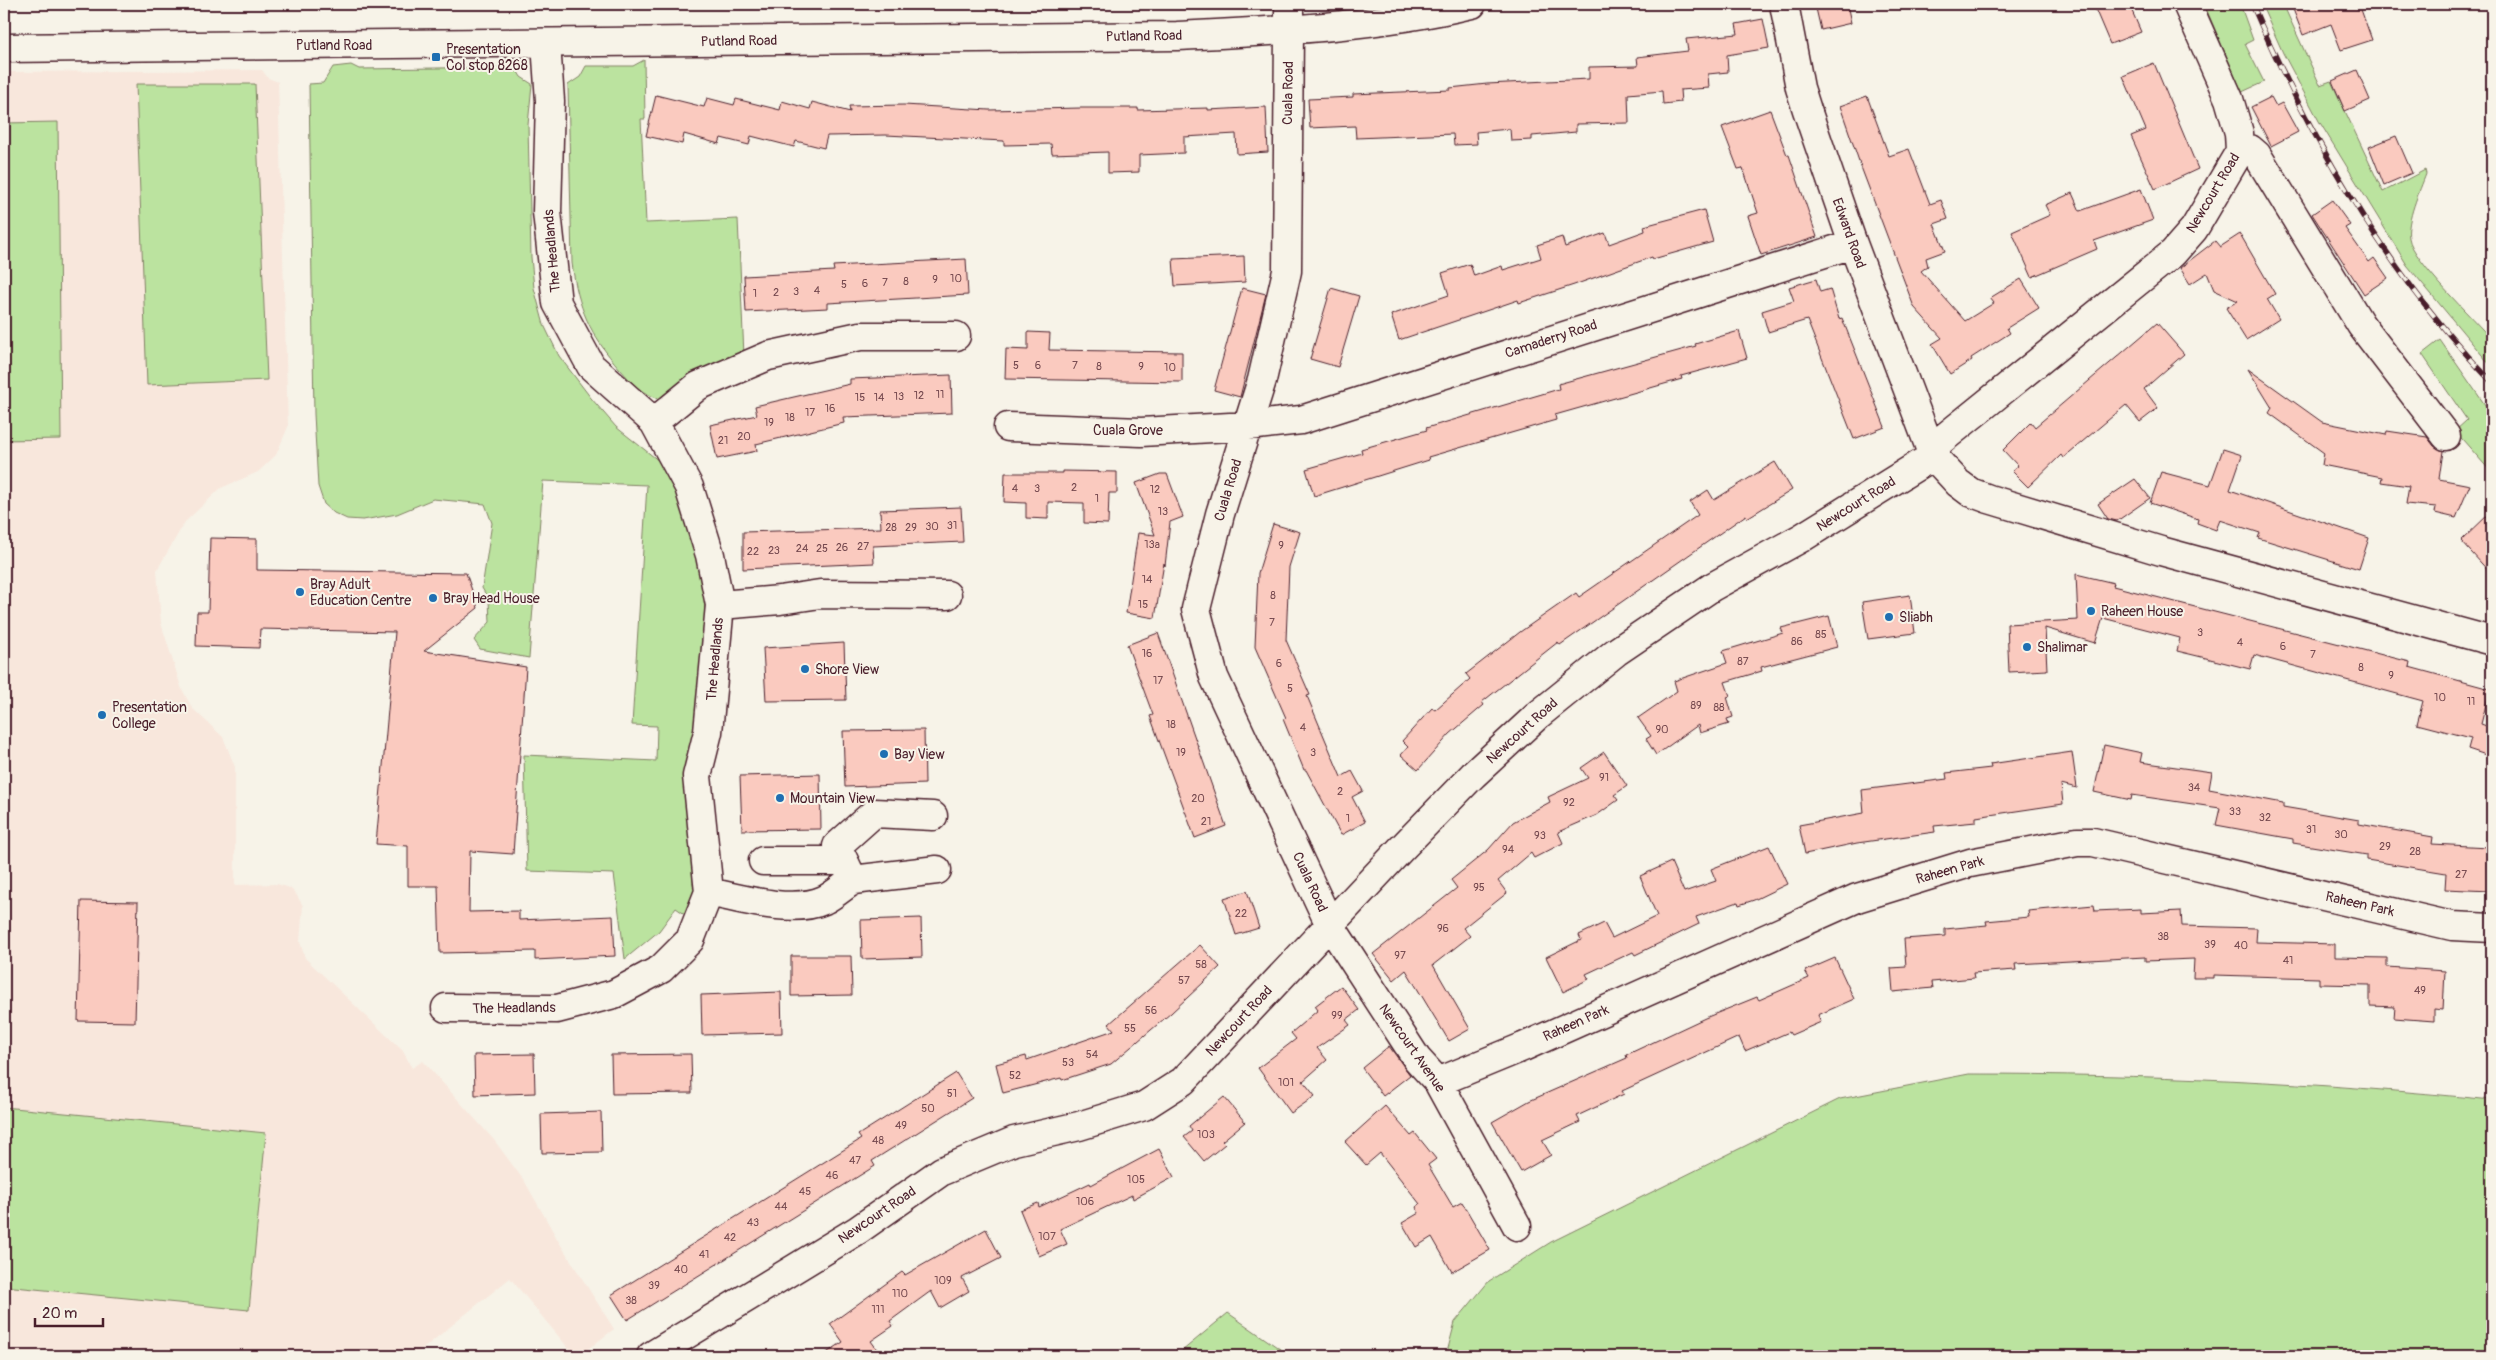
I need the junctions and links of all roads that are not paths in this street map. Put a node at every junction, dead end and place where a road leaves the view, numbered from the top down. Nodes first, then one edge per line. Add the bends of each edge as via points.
1 (1289, 4) edge
2 (1472, 4) edge
3 (1784, 4) edge
4 (2187, 4) edge
5 (1289, 30) junction
6 (546, 43) junction
7 (4, 48) edge
8 (2240, 151) junction
9 (1853, 244) junction
10 (956, 336) dead end
11 (654, 422) junction
12 (1248, 426) junction
13 (1008, 427) dead end
14 (2446, 436) dead end
15 (1934, 456) junction
16 (947, 595) dead end
17 (720, 605) junction
18 (2492, 641) edge
19 (933, 816) dead end
20 (763, 861) dead end
21 (937, 870) dead end
22 (848, 871) junction
23 (709, 892) junction
24 (1330, 925) junction
25 (2492, 928) edge
26 (446, 1008) dead end
27 (1438, 1082) junction
28 (1517, 1226) dead end
29 (650, 1356) edge

1 - 5 street, Cuala Road
2 - 5 street, Putland Road via 1368,22
3 - 9 street, Edward Road via 1800,88
4 - 8 street, Newcourt Road via 2229,99 2239,133
5 - 6 street, Putland Road via 1177,36
5 - 12 street, Cuala Road via 1287,271
6 - 7 street, Putland Road
6 - 11 street, The Headlands via 550,101 547,212 557,303 591,366
8 - 14 street via 2250,150 2258,155 2361,325
8 - 15 street, Newcourt Road via 2194,229 2173,253 1938,442
9 - 12 street, Camaderry Road via 1301,420
9 - 15 street, Edward Road
10 - 11 street via 860,336 768,356 698,386
11 - 17 street, The Headlands via 689,487 710,555
12 - 13 street, Cuala Grove via 1141,432
12 - 24 street, Cuala Road via 1220,514 1196,609 1214,677
15 - 18 street via 1958,483 1989,499 2152,548
15 - 24 street, Newcourt Road via 1803,537 1712,587 1616,652 1538,715 1473,775
16 - 17 street, The Headlands via 820,594
17 - 23 street, The Headlands via 708,732 697,776
19 - 22 street via 874,814 837,846
20 - 22 street
21 - 22 street
22 - 23 street via 824,900 795,906
23 - 26 street, The Headlands via 690,940 661,969 614,994 557,1009
24 - 27 street, Newcourt Avenue via 1418,1059
24 - 29 street, Newcourt Road via 1183,1081 1144,1106 1014,1141 942,1171 858,1230
25 - 27 street, Raheen Park via 2452,926 2094,842 2077,842 1970,863 1857,898
27 - 28 street, Newcourt Avenue

